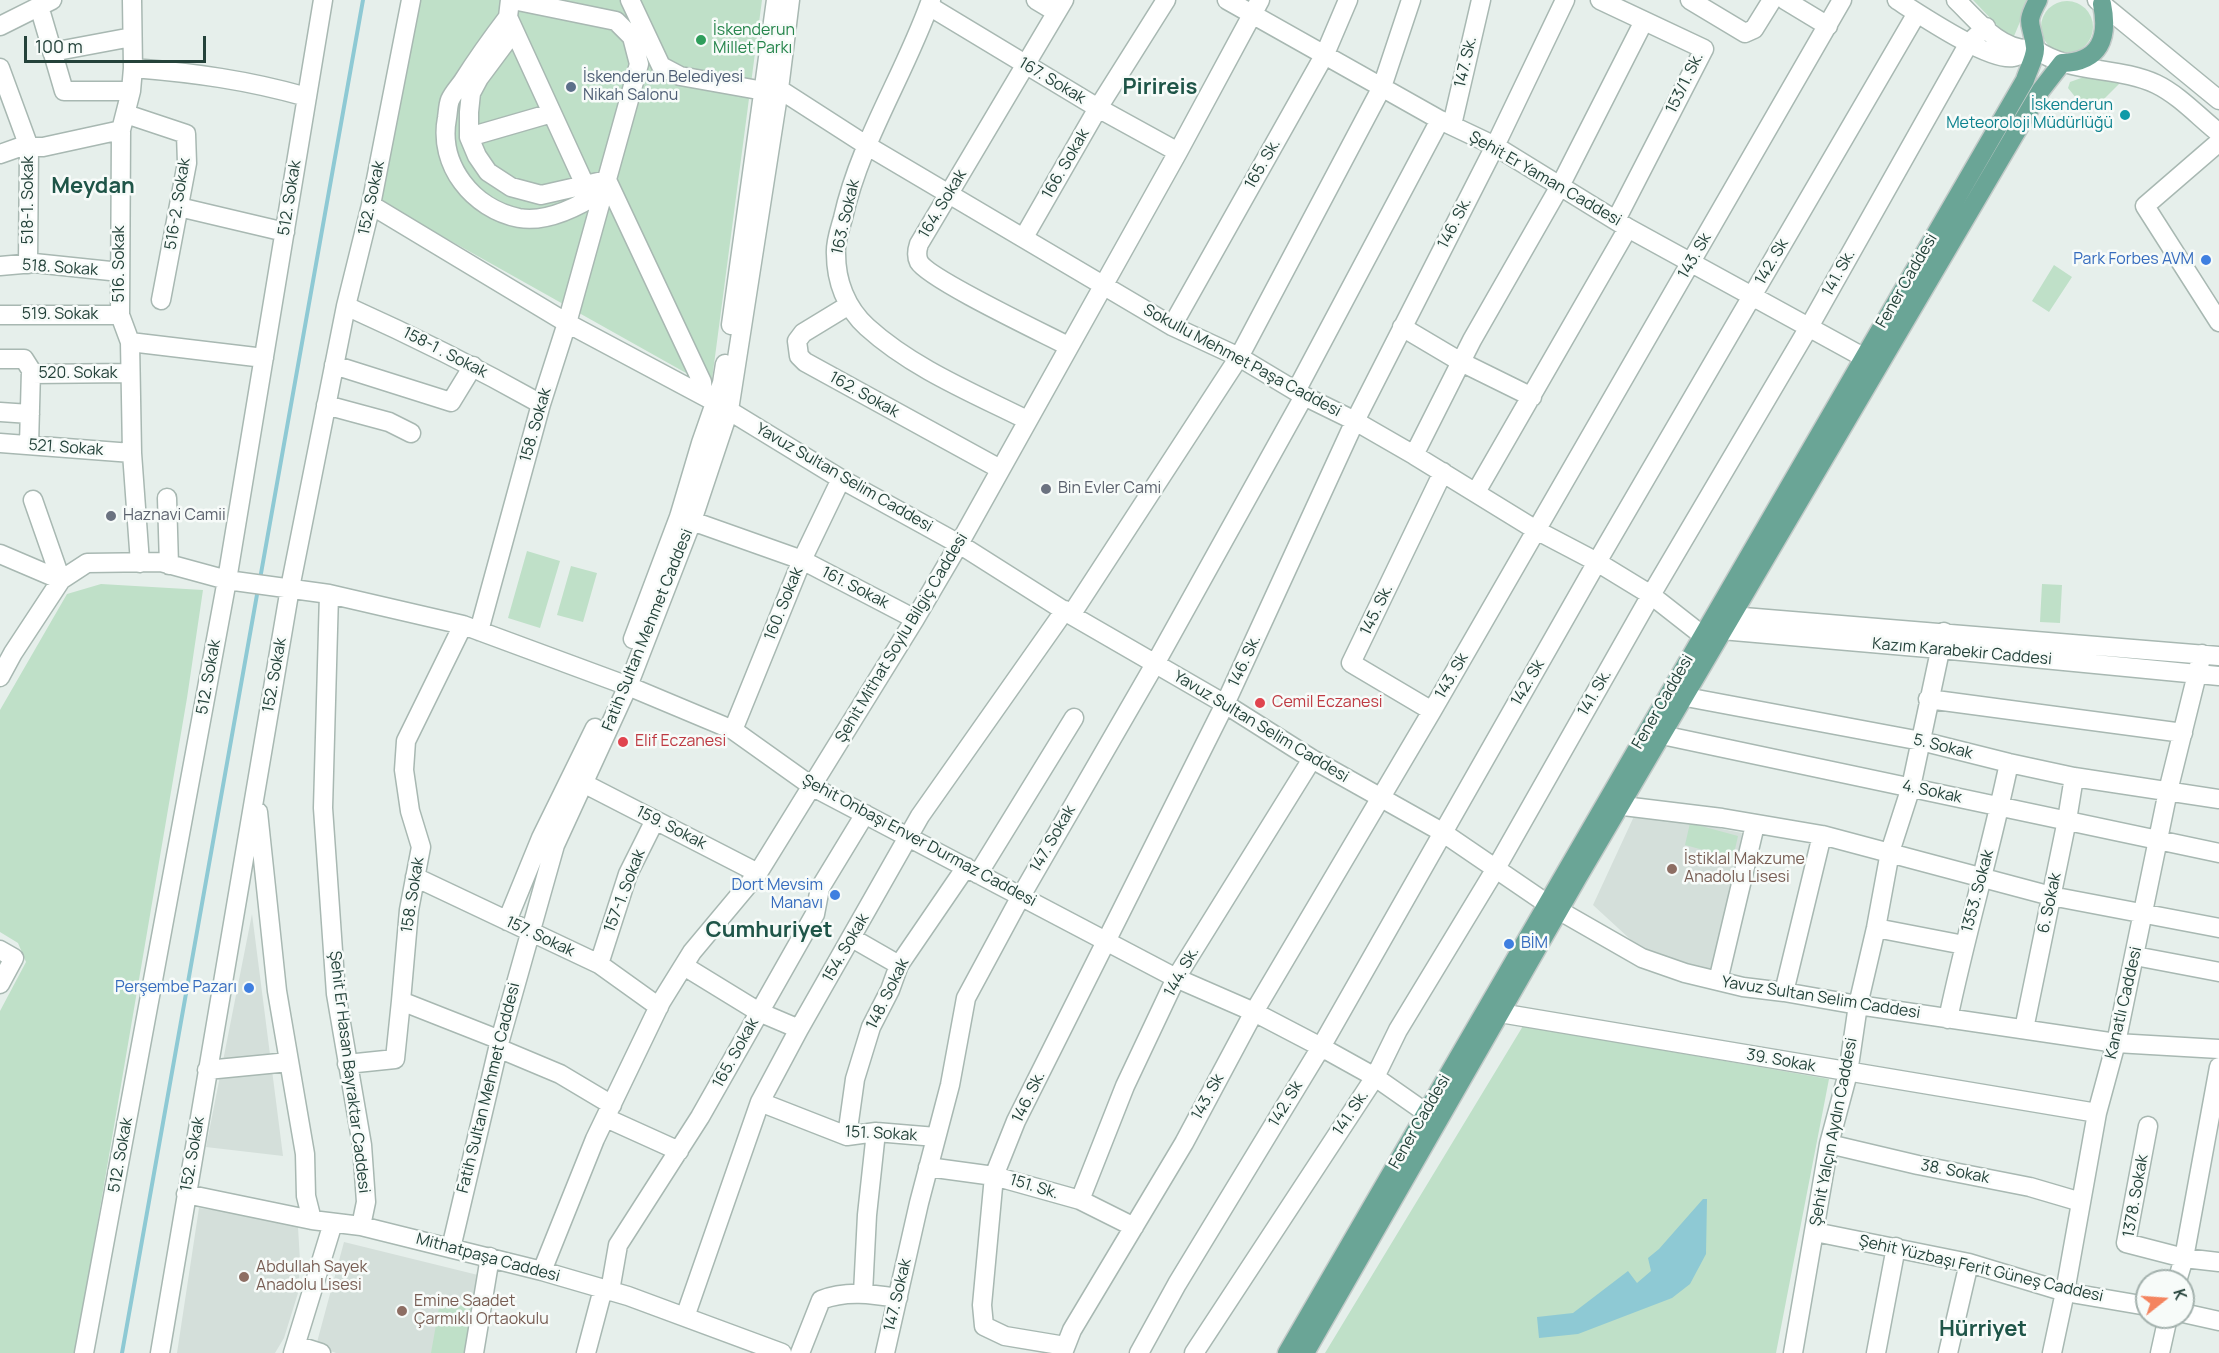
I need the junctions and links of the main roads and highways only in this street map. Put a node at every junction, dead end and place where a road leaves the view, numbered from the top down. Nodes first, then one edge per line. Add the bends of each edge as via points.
1 (2038, 0) edge
2 (2100, 2) edge
3 (1715, 628) junction
4 (1552, 907) junction
5 (1287, 1353) edge
6 (1305, 1353) edge

1 - 3 main road, Fener Caddesi via 2029,26 2035,49 2025,80 1863,357
2 - 3 main road, Fener Caddesi via 2105,34 2099,46 2091,55 2062,63 2035,100
3 - 4 main road, Fener Caddesi
4 - 5 main road, Fener Caddesi via 1425,1112
4 - 6 main road, Fener Caddesi via 1500,1013

